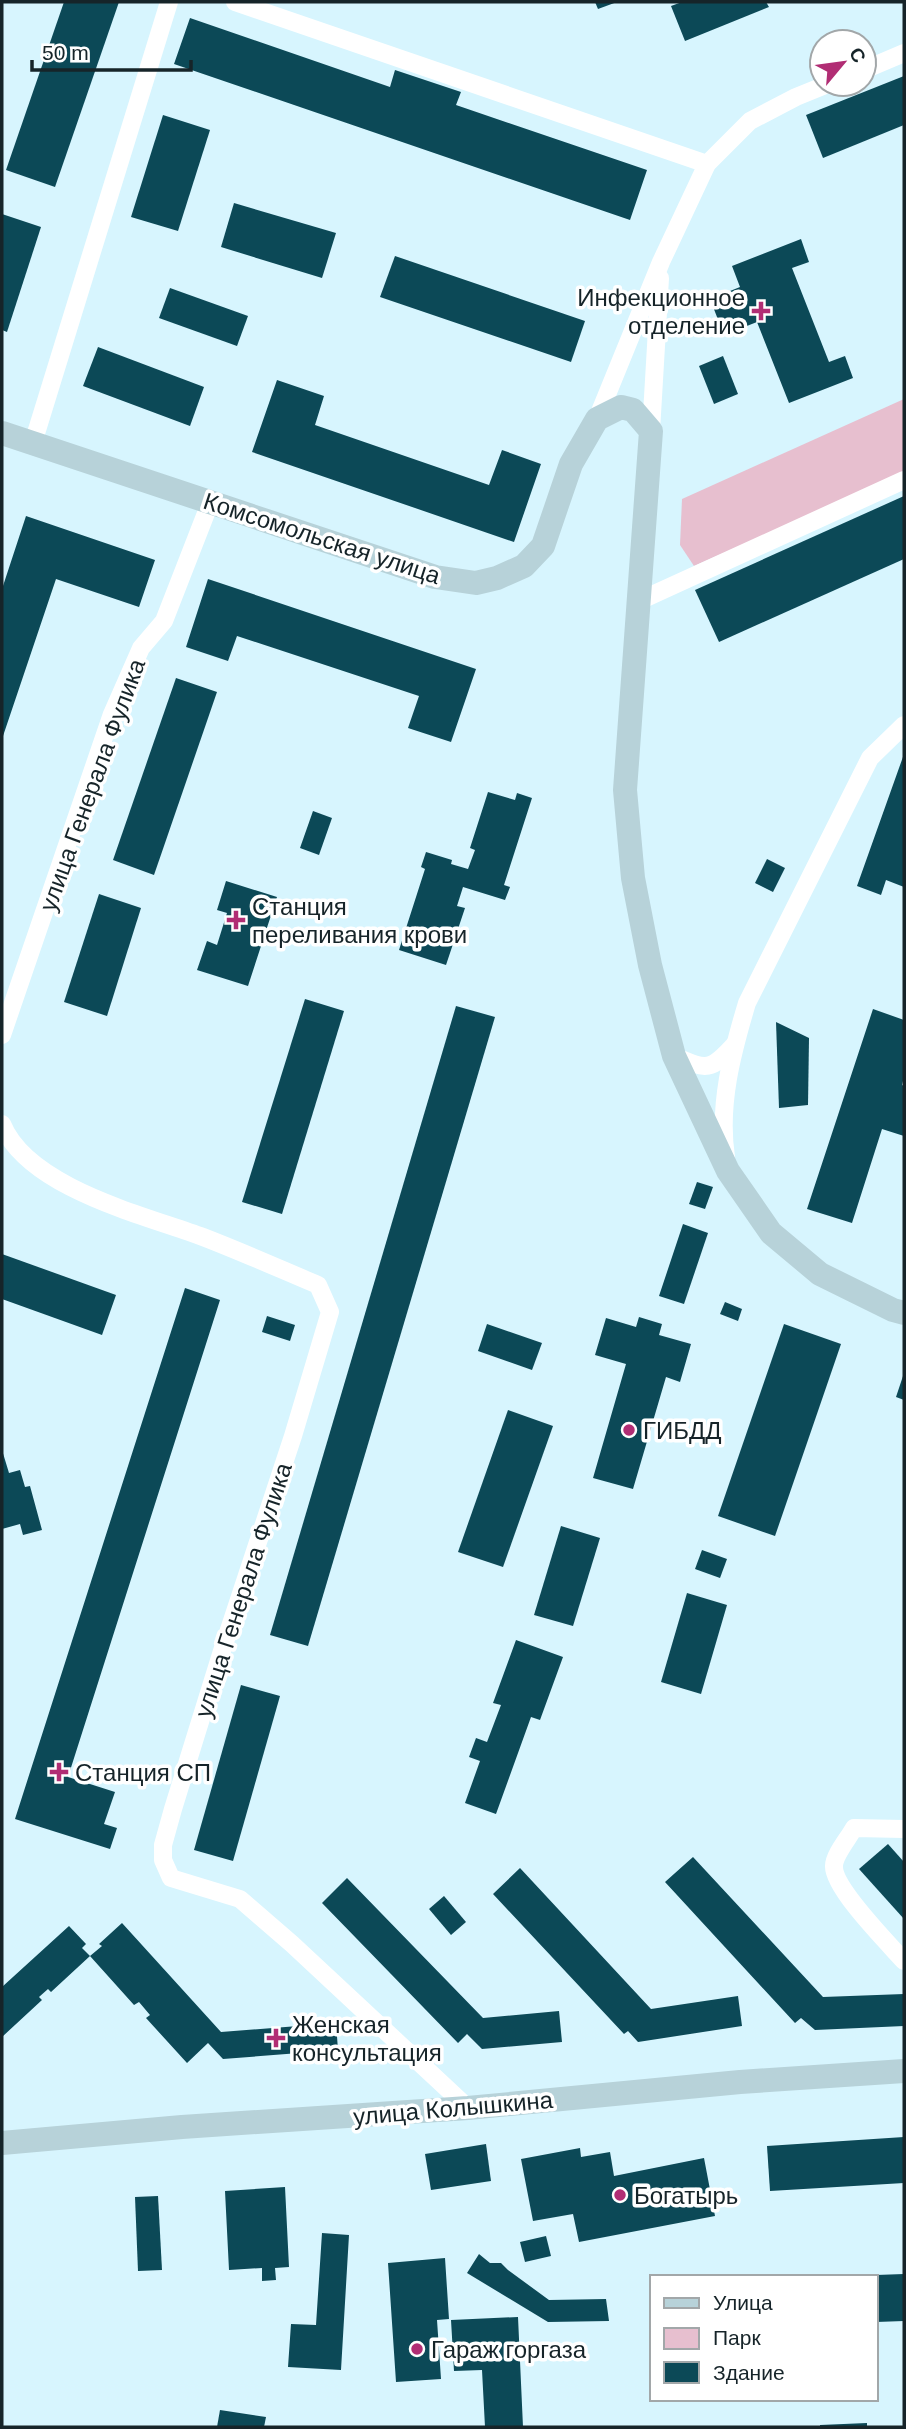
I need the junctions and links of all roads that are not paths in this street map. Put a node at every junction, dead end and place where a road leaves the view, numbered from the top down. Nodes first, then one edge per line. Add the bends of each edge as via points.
1 (169, 2) edge
2 (236, 2) edge
3 (904, 53) edge
4 (878, 64) edge
5 (808, 92) edge
6 (708, 164) junction
7 (661, 262) junction
8 (597, 419) junction
9 (650, 431) junction
10 (2, 433) edge
11 (33, 443) junction
12 (904, 480) edge
13 (210, 503) junction
14 (639, 601) junction
15 (904, 725) edge
16 (2, 1035) edge
17 (735, 1044) junction
18 (674, 1056) junction
19 (2, 1124) edge
20 (728, 1171) junction
21 (904, 1313) edge
22 (904, 1829) edge
23 (904, 1961) edge
24 (904, 2071) edge
25 (468, 2108) junction
26 (2, 2143) edge

1 - 11 street
2 - 6 street
3 - 4 street
5 - 6 street, Комсомольская улица via 750,121
6 - 7 street, Комсомольская улица
7 - 8 street, Комсомольская улица
7 - 9 street, Комсомольская улица
8 - 9 street via 621,407 633,410
8 - 13 street, Комсомольская улица via 571,464 543,546 524,566 476,583 435,577
9 - 14 street
10 - 11 street, Комсомольская улица
11 - 13 street, Комсомольская улица
12 - 14 street
13 - 16 street, улица Генерала Фулика via 164,621 141,648 112,714
14 - 18 street via 625,790 633,878
15 - 17 street via 870,758 767,960
17 - 18 street via 718,1063 701,1067
17 - 20 street via 725,1098
18 - 20 street
19 - 25 street, улица Генерала Фулика via 16,1149 52,1176 103,1203 318,1284 330,1312 220,1654 163,1845 163,1860 171,1878 240,1899
20 - 21 street via 772,1233 820,1274
22 - 23 street via 854,1828 833,1863 843,1891
24 - 25 street, улица Колышкина
25 - 26 street, улица Колышкина

